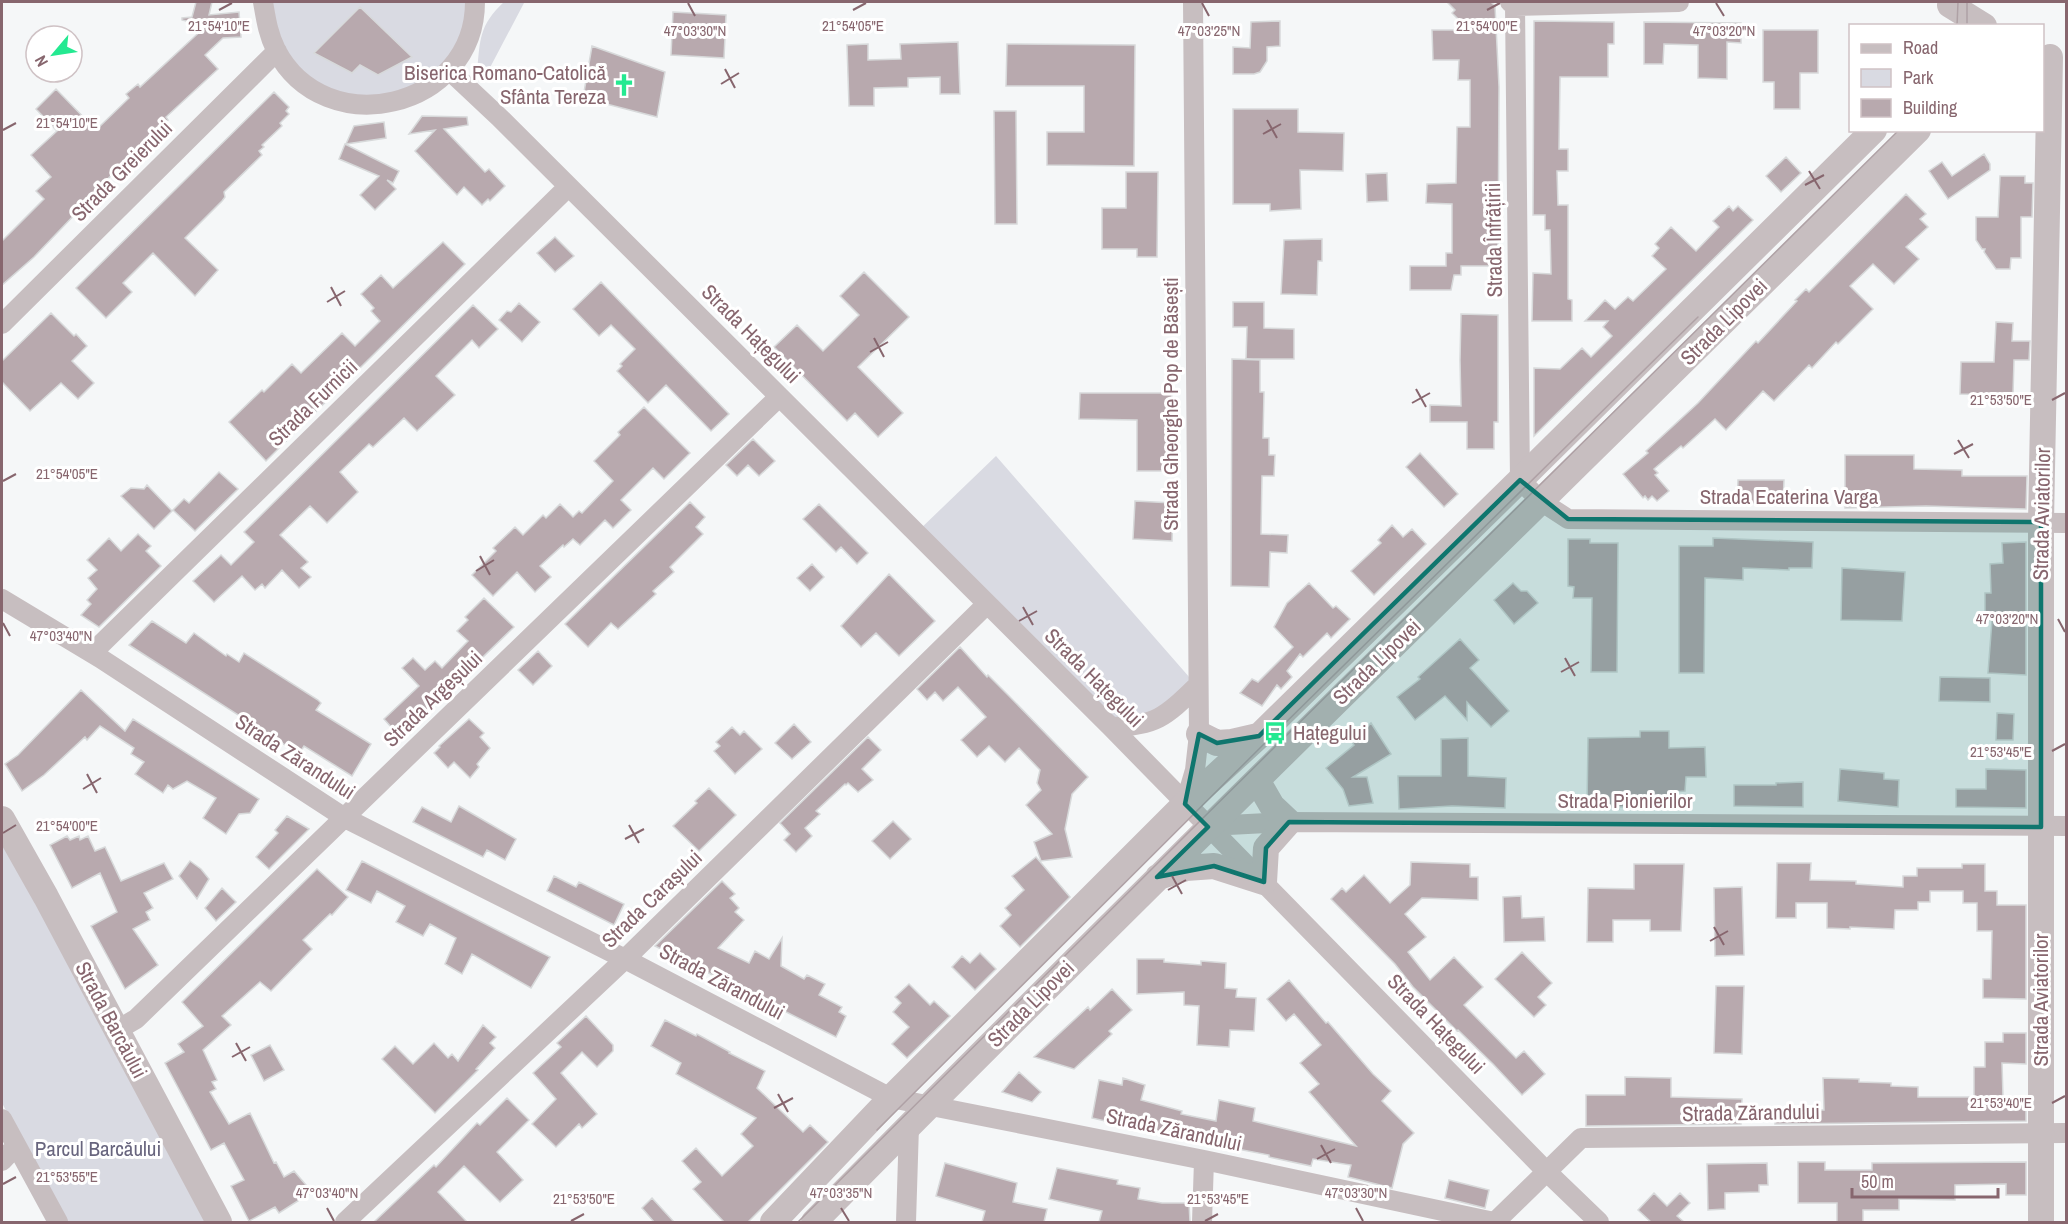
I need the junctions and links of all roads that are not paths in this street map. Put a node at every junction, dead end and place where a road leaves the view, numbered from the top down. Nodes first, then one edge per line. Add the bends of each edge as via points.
1 (263, 2) edge
2 (475, 2) edge
3 (1193, 2) edge
4 (1679, 2) edge
5 (1513, 4) edge
6 (1949, 8) edge
7 (1980, 19) edge
8 (277, 51) junction
9 (2053, 56) edge
10 (449, 70) junction
11 (1872, 132) edge
12 (1916, 132) edge
13 (568, 187) junction
14 (2, 324) edge
15 (779, 397) junction
16 (1521, 480) junction
17 (1542, 502) junction
18 (2041, 522) junction
19 (2067, 523) edge
20 (2, 599) edge
21 (987, 604) junction
22 (92, 653) junction
23 (1197, 686) junction
24 (1111, 727) junction
25 (1199, 734) junction
26 (1258, 736) junction
27 (1257, 780) junction
28 (1185, 804) junction
29 (345, 818) junction
30 (2, 819) edge
31 (1289, 822) junction
32 (1209, 826) junction
33 (2067, 826) edge
34 (2041, 827) junction
35 (1158, 877) junction
36 (1264, 882) junction
37 (625, 959) junction
38 (117, 1030) junction
39 (891, 1098) junction
40 (930, 1106) junction
41 (2, 1119) edge
42 (909, 1125) junction
43 (2067, 1133) edge
44 (2041, 1134) junction
45 (16, 1146) junction
46 (1204, 1160) junction
47 (2, 1161) edge
48 (1547, 1172) junction
49 (57, 1222) edge
50 (219, 1222) edge
51 (345, 1222) edge
52 (773, 1222) edge
53 (814, 1222) edge
54 (906, 1222) edge
55 (1202, 1222) edge
56 (1495, 1222) edge
57 (1599, 1222) edge
58 (2041, 1222) edge

1 - 8 street via 267,29
2 - 10 street via 467,43
3 - 23 street, Strada Gheorghe Pop de Băsești
4 - 5 street
5 - 16 street, Strada Înfrățirii
6 - 7 street
8 - 10 street via 296,76 321,94 355,105 391,104 424,91
8 - 14 street, Strada Greierului
9 - 18 street, Strada Aviatorilor
10 - 13 street, Strada Hațegului
11 - 16 street, Strada Lipovei
12 - 17 street, Strada Lipovei
13 - 15 street, Strada Hațegului
13 - 22 street, Strada Furnicii
15 - 21 street, Strada Hațegului
15 - 29 street, Strada Argeșului
16 - 17 street, Strada Ecaterina Varga
16 - 26 street, Strada Lipovei
17 - 18 street, Strada Ecaterina Varga via 1569,519
17 - 27 street, Strada Lipovei
18 - 19 street, Strada Ecaterina Varga
18 - 34 street, Strada Aviatorilor
20 - 22 street, Strada Zărandului
21 - 24 street, Strada Hațegului
21 - 37 street, Strada Carașului
22 - 29 street, Strada Zărandului
23 - 24 street via 1170,712 1150,723
23 - 25 street, Strada Gheorghe Pop de Băsești
24 - 28 street, Strada Hațegului
25 - 26 street via 1217,743
25 - 28 street, Strada Gheorghe Pop de Băsești via 1195,770
26 - 28 street, Strada Lipovei
27 - 31 street via 1272,806
27 - 32 street, Strada Lipovei
28 - 32 street, Strada Hațegului
28 - 39 street, Strada Lipovei
29 - 37 street, Strada Zărandului
29 - 38 street, Strada Argeșului via 136,1019
30 - 38 street, Strada Barcăului
31 - 32 street, Strada Pionierilor
31 - 34 street, Strada Pionierilor
31 - 36 street via 1266,848
32 - 35 street, Strada Lipovei
32 - 36 street, Strada Hațegului
33 - 34 street, Strada Pionierilor
34 - 44 street, Strada Aviatorilor
35 - 36 street via 1186,868 1214,866
35 - 40 street, Strada Lipovei
36 - 48 street, Strada Hațegului
37 - 39 street, Strada Zărandului
37 - 51 street, Strada Carașului
38 - 50 street, Strada Barcăului
39 - 40 street, Strada Zărandului
39 - 52 street, Strada Lipovei
40 - 42 street, Strada Lipovei
40 - 46 street, Strada Zărandului
41 - 45 street
42 - 53 street, Strada Lipovei
42 - 54 street
43 - 44 street, Strada Zărandului
44 - 48 street, Strada Zărandului via 1581,1138
44 - 58 street, Strada Aviatorilor
45 - 47 street
45 - 49 street
46 - 55 street
46 - 56 street, Strada Zărandului
48 - 56 street, Strada Zărandului
48 - 57 street, Strada Hațegului

